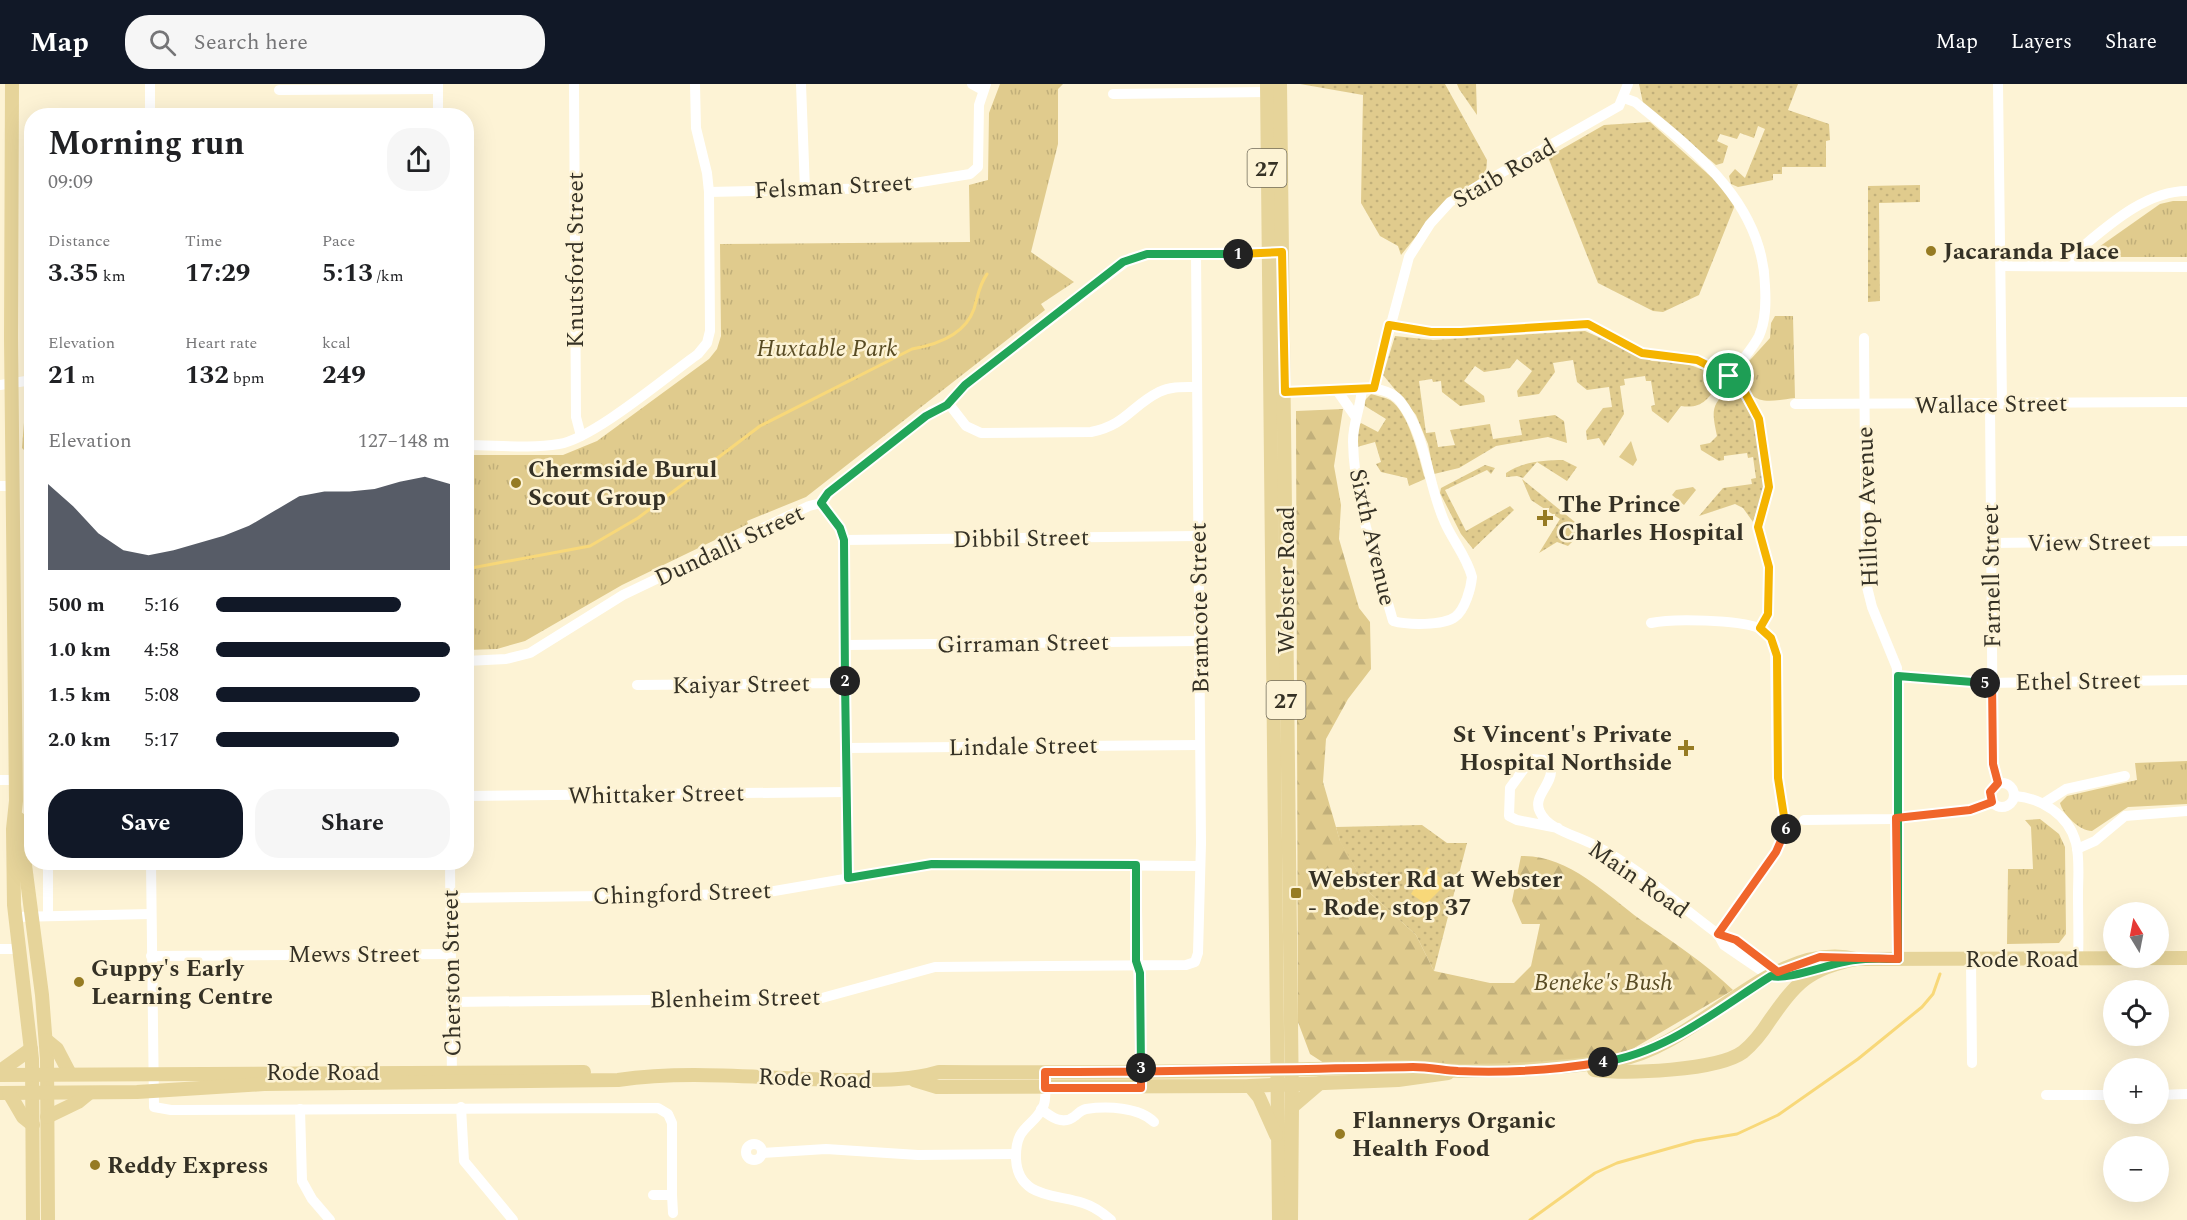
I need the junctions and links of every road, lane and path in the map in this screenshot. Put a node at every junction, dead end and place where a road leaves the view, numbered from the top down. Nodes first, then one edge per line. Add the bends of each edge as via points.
1 (12, 84) edge
2 (150, 84) edge
3 (574, 84) edge
4 (694, 84) edge
5 (801, 84) edge
6 (972, 84) edge
7 (1280, 84) edge
8 (1628, 84) edge
9 (1998, 84) edge
10 (438, 86) edge
11 (985, 87) edge
12 (1185, 88) edge
13 (1267, 88) edge
14 (279, 90) dead end
15 (1113, 94) dead end
16 (1624, 98) junction
17 (150, 108) edge
18 (438, 108) edge
19 (805, 190) junction
20 (2187, 191) edge
21 (709, 192) junction
22 (1275, 252) junction
23 (1196, 254) junction
24 (2001, 266) junction
25 (2072, 266) junction
26 (2187, 267) edge
27 (1389, 325) junction
28 (1864, 338) dead end
29 (1729, 376) junction
30 (24, 381) edge
31 (6, 384) edge
32 (1197, 387) junction
33 (1362, 388) junction
34 (1374, 388) junction
35 (1335, 389) junction
36 (1285, 392) junction
37 (1269, 393) junction
38 (2187, 402) edge
39 (949, 404) junction
40 (1795, 404) dead end
41 (2002, 404) junction
42 (1864, 405) junction
43 (1990, 405) junction
44 (1355, 416) junction
45 (581, 435) junction
46 (474, 445) edge
47 (6, 486) edge
48 (821, 503) junction
49 (1198, 536) junction
50 (844, 540) junction
51 (2187, 541) edge
52 (1991, 543) junction
53 (1651, 623) dead end
54 (1760, 628) junction
55 (1199, 641) junction
56 (846, 645) junction
57 (474, 661) edge
58 (1898, 676) junction
59 (2187, 680) edge
60 (1992, 682) junction
61 (845, 683) junction
62 (637, 685) dead end
63 (1200, 745) junction
64 (846, 748) junction
65 (2125, 776) dead end
66 (0, 780) edge
67 (15, 780) junction
68 (1998, 783) junction
69 (846, 792) junction
70 (474, 796) edge
71 (2014, 796) junction
72 (16, 801) junction
73 (1992, 802) junction
74 (2044, 804) junction
75 (2187, 811) edge
76 (1896, 818) junction
77 (1804, 820) dead end
78 (1558, 828) junction
79 (2077, 849) junction
80 (24, 858) edge
81 (1136, 865) junction
82 (1199, 866) junction
83 (26, 870) edge
84 (48, 870) edge
85 (151, 870) edge
86 (450, 870) edge
87 (848, 878) junction
88 (450, 898) junction
89 (151, 914) junction
90 (48, 915) junction
91 (32, 916) junction
92 (14, 917) junction
93 (1718, 934) junction
94 (0, 949) edge
95 (17, 949) junction
96 (449, 954) junction
97 (151, 956) junction
98 (2078, 958) junction
99 (2187, 958) edge
100 (1856, 959) junction
101 (1898, 959) junction
102 (1971, 959) junction
103 (1195, 962) joint
104 (1749, 964) junction
105 (1828, 966) junction
106 (1138, 967) junction
107 (1776, 976) junction
108 (1751, 989) junction
109 (451, 1002) junction
110 (1775, 1013) junction
111 (46, 1040) junction
112 (1291, 1045) junction
113 (31, 1049) junction
114 (1972, 1064) dead end
115 (1574, 1067) junction
116 (1311, 1071) junction
117 (1459, 1071) junction
118 (1045, 1072) junction
119 (1141, 1072) junction
120 (0, 1073) edge
121 (153, 1073) junction
122 (48, 1074) junction
123 (70, 1074) junction
124 (32, 1075) junction
125 (452, 1077) junction
126 (1284, 1078) junction
127 (913, 1079) junction
128 (1320, 1083) junction
129 (1250, 1086) junction
130 (1045, 1088) junction
131 (1141, 1088) junction
132 (153, 1091) junction
133 (4, 1093) edge
134 (47, 1093) junction
135 (89, 1093) junction
136 (33, 1094) junction
137 (2187, 1094) edge
138 (2046, 1095) dead end
139 (2103, 1095) edge
140 (2169, 1095) edge
141 (461, 1107) junction
142 (1292, 1107) junction
143 (300, 1109) junction
144 (1041, 1109) junction
145 (47, 1117) junction
146 (1154, 1122) dead end
147 (33, 1125) junction
148 (1277, 1137) junction
149 (762, 1153) dead end
150 (1016, 1154) junction
151 (653, 1195) dead end
152 (672, 1195) junction
153 (673, 1213) dead end
154 (33, 1220) edge
155 (48, 1220) edge
156 (330, 1220) edge
157 (513, 1220) edge
158 (1111, 1220) edge
159 (1279, 1220) edge
160 (1291, 1220) edge

1 - 31 main road
2 - 17 street
3 - 45 street, Knutsford Street via 576,417
4 - 21 street via 696,128
5 - 19 street
6 - 11 street
7 - 22 main road, Webster Road / 27
8 - 16 street
9 - 24 street
10 - 14 street
10 - 18 street
11 - 19 street, Felsman Street via 979,105 979,161 973,173 884,189
12 - 13 street
12 - 15 street
13 - 22 main road, Webster Road / 27
16 - 27 street, Staib Road via 1612,111 1442,208 1414,246
16 - 29 street via 1635,102 1718,176 1738,200 1752,228 1765,277 1765,311 1749,353
19 - 21 street, Felsman Street
20 - 25 street via 2152,197 2081,248 2074,255
21 - 45 street via 711,319 707,343 698,354
22 - 23 street, Dundalli Street
22 - 36 main road, Webster Road / 27
22 - 37 main road, Webster Road / 27
23 - 32 street, Bramcote Street
23 - 39 street, Dundalli Street via 1147,254 1123,262 965,385
24 - 25 street
24 - 41 street
25 - 26 street
27 - 29 street via 1461,332 1588,324 1642,353 1697,360
27 - 34 street, Staib Road
28 - 42 street, Hilltop Avenue
29 - 54 street via 1744,391 1759,419 1768,479 1769,493 1758,527 1769,567 1768,614
30 - 31 street
31 - 47 main road
32 - 39 street via 1160,392 1123,421 1090,432 981,433 966,426
32 - 49 street, Bramcote Street
33 - 34 street
33 - 35 street
33 - 44 street, Sixth Avenue
34 - 44 street, Sixth Avenue via 1399,399 1411,419 1445,522 1472,577 1463,603 1452,619 1409,625 1393,621 1355,474
35 - 36 street
35 - 44 street
36 - 37 street
36 - 112 main road, Webster Road / 27
37 - 126 main road, Webster Road / 27
38 - 41 street, Wallace Street
39 - 48 street, Dundalli Street via 932,411 828,493
40 - 42 street, Wallace Street
41 - 43 street, Wallace Street
42 - 43 street, Wallace Street
42 - 58 street, Hilltop Avenue via 1866,584 1895,658
43 - 52 street, Farnell Street
45 - 46 street via 559,444
47 - 67 main road
48 - 50 street
48 - 57 street, Dundalli Street via 629,592 530,653
49 - 50 street, Dibbil Street
49 - 55 street, Bramcote Street
50 - 56 street
51 - 52 street, View Street
52 - 60 street, Farnell Street
53 - 54 street via 1681,619
54 - 93 street via 1771,638 1777,656 1778,778 1786,829 1776,852
55 - 56 street, Girraman Street
55 - 63 street, Bramcote Street
56 - 61 street
58 - 60 street, Ethel Street
58 - 76 street, Hilltop Avenue
59 - 60 street, Ethel Street
60 - 68 street, Farnell Street via 1993,764
61 - 62 street, Kaiyar Street
61 - 64 street
63 - 64 street, Lindale Street
63 - 82 street, Bramcote Street
64 - 69 street
65 - 74 street via 2066,789
66 - 67 street
67 - 72 main road
68 - 71 street via 2010,785
68 - 73 street via 1990,792
69 - 70 street, Whittaker Street
69 - 87 street
71 - 73 street via 2007,806 1999,807
71 - 74 street via 2034,798
72 - 80 main road
72 - 92 main road
73 - 76 street via 1970,810
74 - 79 street via 2067,825
75 - 79 street via 2125,816 2095,841
76 - 77 street
76 - 101 street, Hilltop Avenue
78 - 78 street, Main Road via 1509,816 1510,788 1530,759 1544,760 1550,768 1551,778 1539,797 1538,808
78 - 93 street, Main Road via 1611,855
79 - 98 street
81 - 82 street, Chingford Street
81 - 87 street, Chingford Street via 932,864
81 - 106 street
82 - 103 street, Bramcote Street
83 - 91 main road
84 - 90 street
85 - 89 street
86 - 88 street, Cherston Street
87 - 88 street, Chingford Street via 757,894
88 - 96 street, Cherston Street
89 - 90 street
89 - 97 street
90 - 91 street
91 - 92 street
91 - 111 main road
92 - 95 main road
93 - 104 street, Main Road via 1724,945
93 - 107 street, Main Road via 1736,940
94 - 95 street
95 - 113 main road
96 - 97 street, Mews Street
96 - 109 street, Cherston Street
97 - 121 street
98 - 99 main road, Rode Road
98 - 102 main road, Rode Road
100 - 101 main road, Rode Road
100 - 105 main road, Rode Road
100 - 107 main road, Rode Road via 1820,957
101 - 102 main road, Rode Road
102 - 114 street
103 - 106 street, Blenheim Street
104 - 107 street, Main Road
104 - 108 street via 1753,975
105 - 107 main road
105 - 110 main road, Rode Road via 1797,983
106 - 109 street, Blenheim Street via 935,968 822,998
106 - 119 street
107 - 108 main road, Rode Road
107 - 110 main road via 1782,993
108 - 115 main road, Rode Road via 1656,1048 1620,1060
109 - 125 street, Cherston Street
110 - 115 main road, Rode Road via 1742,1053 1715,1064 1602,1071
111 - 122 main road
111 - 123 main road via 57,1049
112 - 116 main road
112 - 126 main road, Webster Road / 27
113 - 120 main road
113 - 124 main road
115 - 117 main road, Rode Road
116 - 117 main road, Rode Road via 1426,1067
116 - 126 main road, Rode Road
117 - 128 main road, Rode Road via 1398,1080
118 - 119 main road, Rode Road
118 - 127 main road, Rode Road via 939,1072
118 - 130 street
119 - 126 main road, Rode Road
119 - 131 street
120 - 124 main road, Rode Road
121 - 123 main road, Rode Road
121 - 125 main road, Rode Road
121 - 132 street
122 - 123 main road, Rode Road
122 - 124 main road, Rode Road
122 - 134 main road
124 - 136 main road
125 - 127 main road, Rode Road via 618,1080 726,1075 816,1080
125 - 132 main road, Rode Road
126 - 128 main road, Rode Road
126 - 129 main road, Rode Road
126 - 142 main road, Webster Road / 27
126 - 148 main road, Webster Road / 27
127 - 130 main road, Rode Road via 938,1087
128 - 142 main road
129 - 131 main road, Rode Road
129 - 148 main road
130 - 131 main road, Rode Road
130 - 144 street
132 - 135 main road, Rode Road
132 - 143 street, Rode Road via 153,1106 159,1109
133 - 136 main road, Rode Road
133 - 147 main road
134 - 135 main road, Rode Road
134 - 136 main road, Rode Road
134 - 145 main road
135 - 145 main road
136 - 147 main road
137 - 140 street
138 - 139 street
141 - 143 street, Rode Road
141 - 152 street, Rode Road via 664,1110 672,1123
141 - 157 street via 464,1161
142 - 160 main road, Webster Road / 27
143 - 156 street via 302,1181
144 - 146 street via 1063,1120 1085,1109 1130,1110
144 - 150 street via 1021,1134
145 - 155 main road
147 - 154 main road
148 - 159 main road, Webster Road / 27
149 - 150 street via 826,1149 918,1155
150 - 158 street via 1021,1178 1034,1191 1088,1205
151 - 152 street
152 - 153 street

